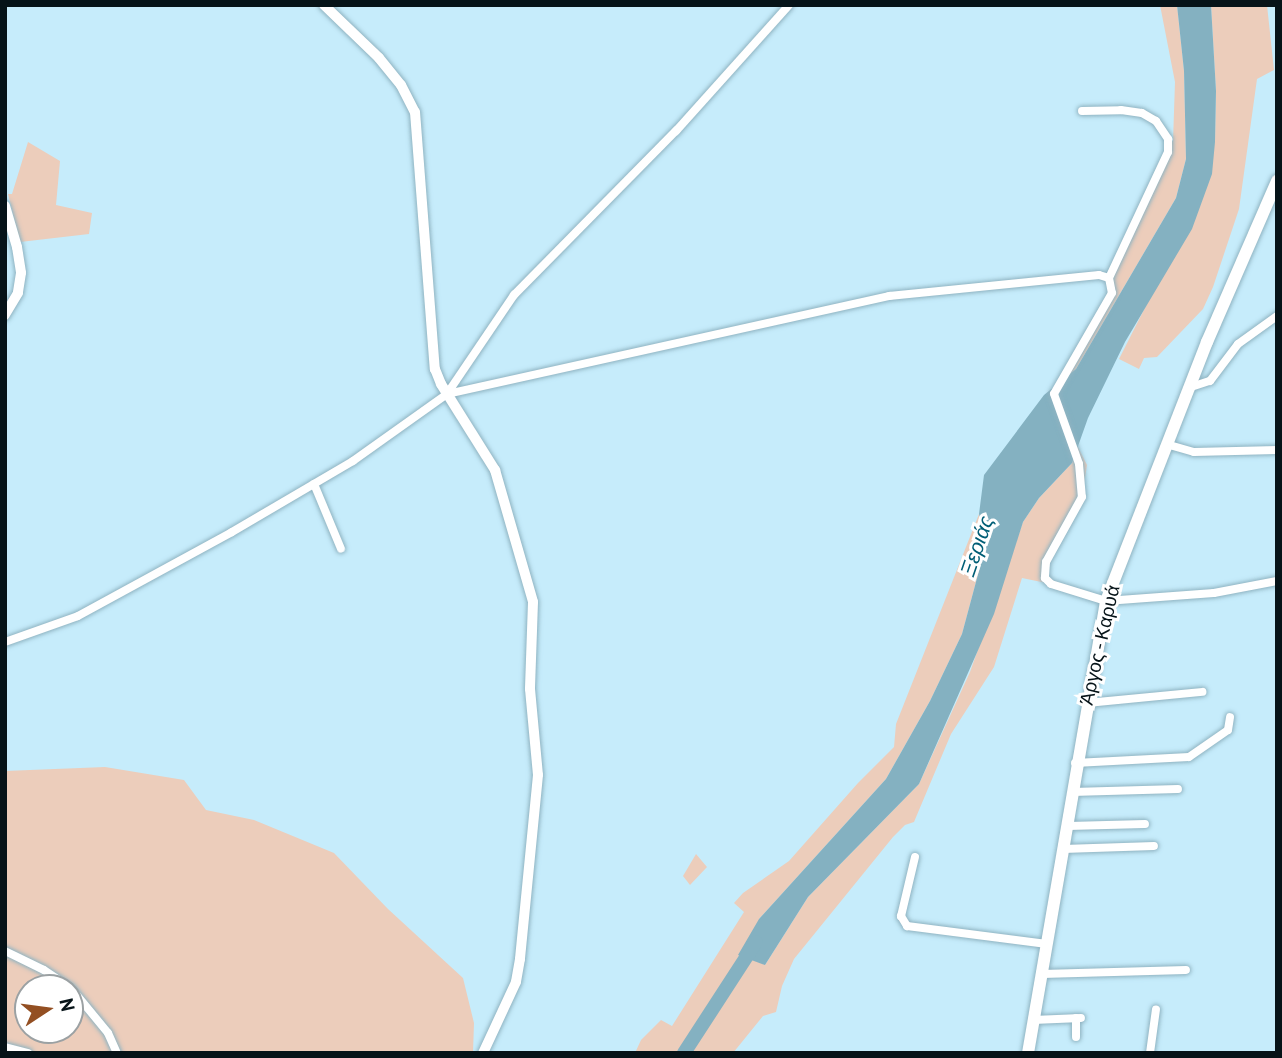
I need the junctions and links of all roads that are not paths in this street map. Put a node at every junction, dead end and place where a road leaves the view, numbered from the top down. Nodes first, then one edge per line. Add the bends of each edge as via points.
1 (324, 5) edge
2 (789, 5) edge
3 (1082, 111) dead end
4 (1277, 181) edge
5 (5, 206) edge
6 (1109, 278) junction
7 (5, 316) edge
8 (1277, 316) edge
9 (1191, 387) junction
10 (447, 394) junction
11 (1166, 444) junction
12 (1277, 450) edge
13 (314, 484) junction
14 (341, 549) dead end
15 (1277, 580) edge
16 (1106, 601) junction
17 (5, 642) edge
18 (1202, 692) dead end
19 (1087, 703) junction
20 (1230, 717) dead end
21 (1076, 763) junction
22 (1178, 789) dead end
23 (1072, 792) junction
24 (1145, 824) dead end
25 (1068, 826) junction
26 (1154, 846) dead end
27 (1063, 849) junction
28 (915, 857) dead end
29 (1047, 944) junction
30 (5, 951) edge
31 (1186, 970) dead end
32 (1042, 974) junction
33 (1156, 1009) dead end
34 (1033, 1020) junction
35 (1076, 1037) dead end
36 (5, 1047) edge
37 (28, 1053) edge
38 (117, 1053) edge
39 (483, 1053) edge
40 (1028, 1053) edge
41 (1150, 1053) edge

1 - 10 street via 379,58 415,112 433,356
2 - 10 street via 676,131 514,295
3 - 6 street via 1142,113 1165,131 1168,139 1168,152
4 - 9 main road, Άργος - Καρυά
5 - 7 street via 21,273 18,293
6 - 10 street via 1099,275 889,296
6 - 16 street via 1112,293 1054,394 1079,464 1082,497 1044,572 1051,584
8 - 9 street via 1238,344 1210,381
9 - 11 main road, Άργος - Καρυά
10 - 13 street
10 - 39 street via 495,470 534,608 530,689 538,775 520,959 516,982
11 - 12 street via 1194,452
11 - 16 main road, Άργος - Καρυά
13 - 14 street
13 - 17 street via 96,607
15 - 16 street via 1214,593
16 - 19 main road, Άργος - Καρυά
18 - 19 street
19 - 21 main road, Άργος - Καρυά
20 - 21 street via 1228,730 1187,757
21 - 23 main road, Άργος - Καρυά
22 - 23 street
23 - 25 main road, Άργος - Καρυά
24 - 25 street
25 - 27 main road, Άργος - Καρυά
26 - 27 street
27 - 29 main road, Άργος - Καρυά
28 - 29 street via 901,916 907,926
29 - 32 main road, Άργος - Καρυά
30 - 38 street via 71,988 108,1033
31 - 32 street
32 - 34 main road, Άργος - Καρυά
33 - 41 street
34 - 35 street via 1079,1018
34 - 40 main road, Άργος - Καρυά
36 - 37 street

